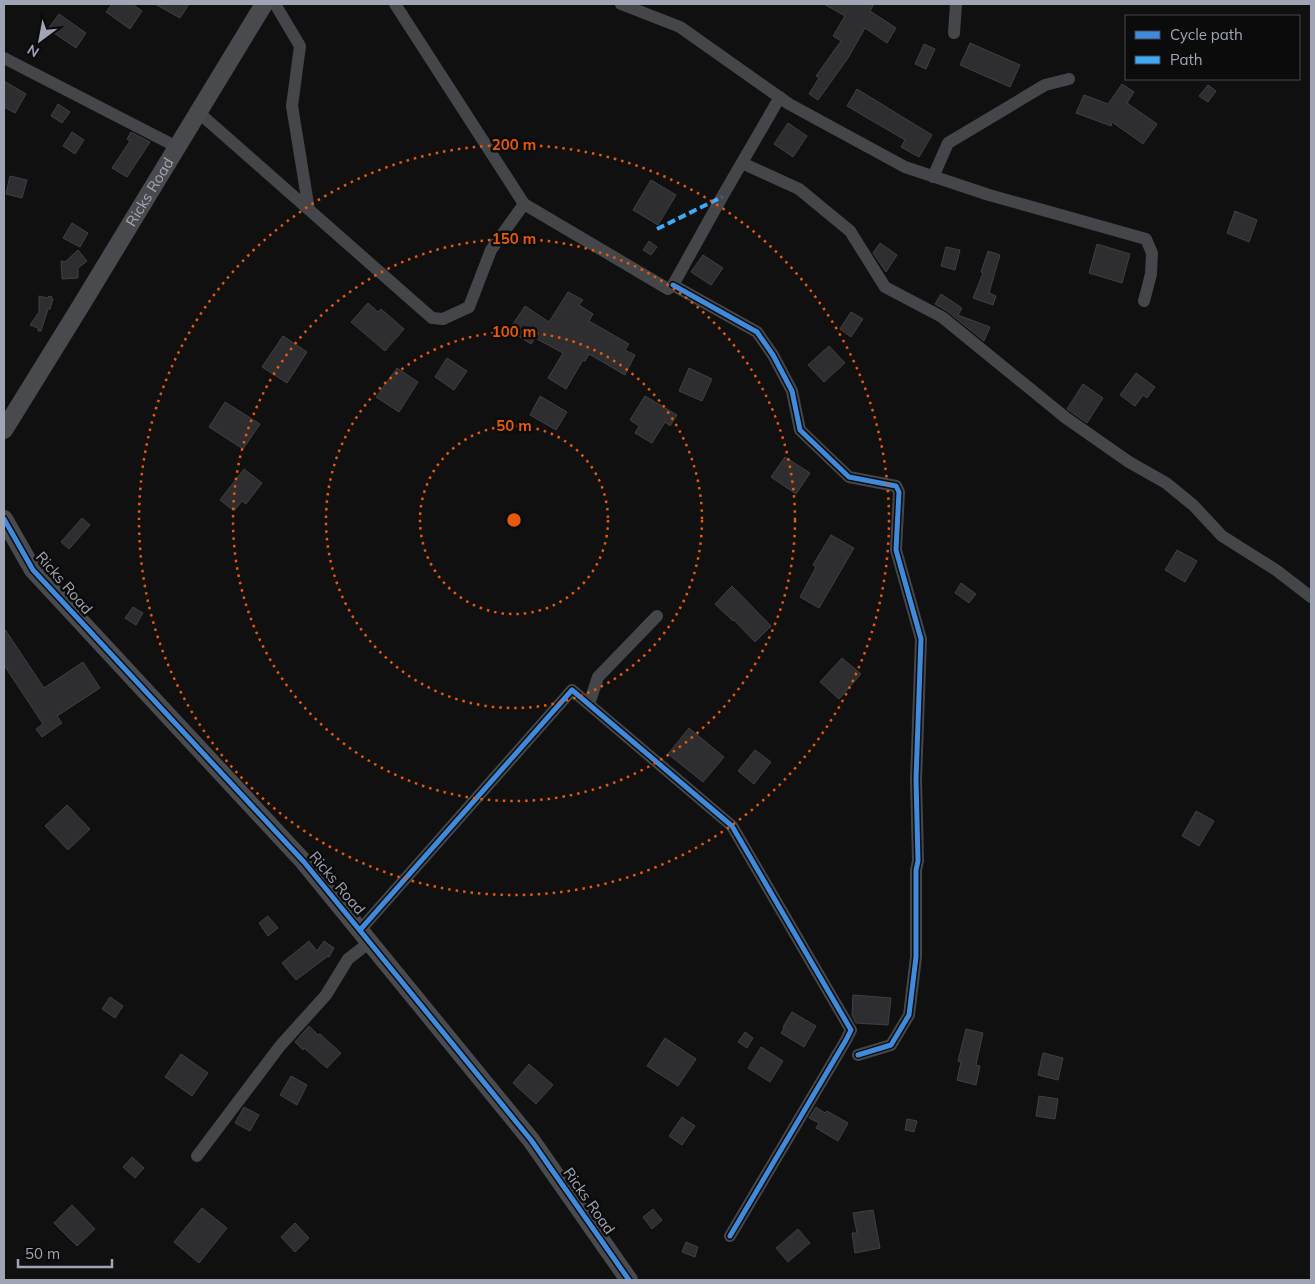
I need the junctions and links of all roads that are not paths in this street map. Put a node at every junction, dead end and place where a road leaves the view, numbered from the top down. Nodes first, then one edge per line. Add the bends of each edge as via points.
1 (264, 4) edge
2 (275, 4) edge
3 (395, 4) edge
4 (621, 4) edge
5 (956, 4) edge
6 (954, 32) dead end
7 (4, 58) edge
8 (1069, 79) dead end
9 (780, 97) junction
10 (198, 112) junction
11 (177, 147) junction
12 (742, 163) junction
13 (933, 177) junction
14 (524, 204) junction
15 (309, 210) junction
16 (673, 285) junction
17 (1144, 301) dead end
18 (4, 430) edge
19 (4, 519) edge
20 (1311, 597) edge
21 (657, 616) dead end
22 (589, 704) junction
23 (365, 936) junction
24 (858, 1055) dead end
25 (197, 1156) dead end
26 (730, 1236) dead end
27 (630, 1280) edge

1 - 10 street, Ricks Road
2 - 15 street via 300,46 292,106
3 - 14 street
4 - 9 street via 680,27
5 - 6 street
7 - 11 street
8 - 13 street via 1045,85 948,143
9 - 12 street
9 - 13 street via 905,167
10 - 11 street, Ricks Road
10 - 15 street
11 - 18 street, Ricks Road
12 - 16 street
12 - 20 street via 799,189 850,231 885,287 942,317 1066,418 1129,462 1166,483 1193,505 1222,536
13 - 17 street via 1146,239 1152,253
14 - 15 street via 491,250 469,308 443,319 432,318
14 - 16 street via 668,289
16 - 24 street via 758,332 792,391 800,430 849,477 896,486 898,492 896,550 921,639 916,779 916,957 909,1015 891,1045
19 - 23 street, Ricks Road via 33,570 304,862
21 - 22 street via 598,676
22 - 23 street via 572,690
22 - 26 street via 732,826 851,1030
23 - 25 street via 326,995 280,1046
23 - 27 street, Ricks Road via 531,1140

